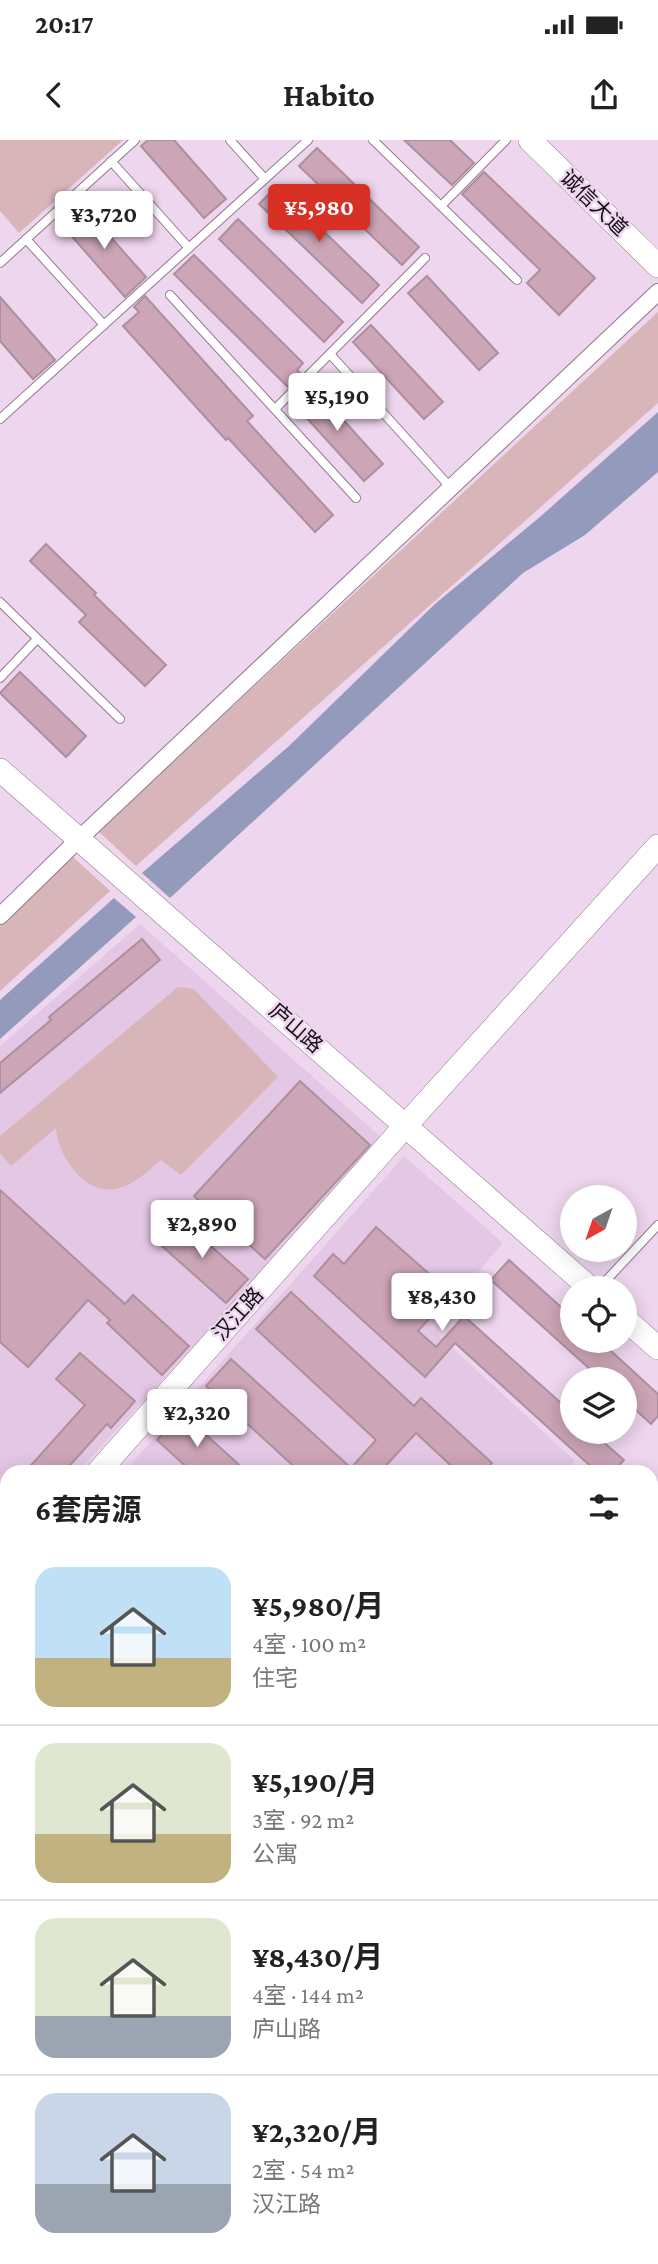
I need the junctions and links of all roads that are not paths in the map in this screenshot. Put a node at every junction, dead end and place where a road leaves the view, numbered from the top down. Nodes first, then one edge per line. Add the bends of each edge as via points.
1 (135, 140) edge
2 (230, 140) edge
3 (308, 140) edge
4 (373, 140) edge
5 (506, 140) edge
6 (530, 140) edge
7 (111, 162) junction
8 (265, 179) junction
9 (441, 206) junction
10 (26, 239) junction
11 (189, 248) junction
12 (425, 258) dead end
13 (0, 263) edge
14 (658, 266) edge
15 (517, 280) dead end
16 (658, 292) edge
17 (170, 295) dead end
18 (104, 325) junction
19 (330, 354) junction
20 (275, 409) junction
21 (0, 419) edge
22 (451, 488) junction
23 (356, 498) dead end
24 (0, 602) edge
25 (37, 639) junction
26 (0, 678) edge
27 (120, 719) dead end
28 (0, 770) edge
29 (80, 838) junction
30 (658, 846) edge
31 (0, 916) edge
32 (406, 1125) junction
33 (658, 1225) edge
34 (576, 1276) edge
35 (610, 1276) edge
36 (637, 1330) edge
37 (658, 1348) edge
38 (104, 1465) edge

1 - 7 lane
2 - 8 lane
3 - 8 lane
4 - 9 lane
5 - 9 lane
6 - 14 street, 诚信大道
7 - 10 lane
7 - 11 lane
8 - 11 lane
9 - 15 lane
10 - 13 lane
10 - 18 lane
11 - 18 lane
12 - 19 lane
16 - 22 street
17 - 20 lane
18 - 21 lane
19 - 20 lane
19 - 22 lane
20 - 23 lane
22 - 29 street
24 - 25 lane
25 - 26 lane
25 - 27 lane
28 - 29 street, 庐山路
29 - 31 street
29 - 32 street, 庐山路
30 - 32 street, 汉江路
32 - 34 street, 庐山路
32 - 38 street, 汉江路
33 - 35 lane
36 - 37 street

